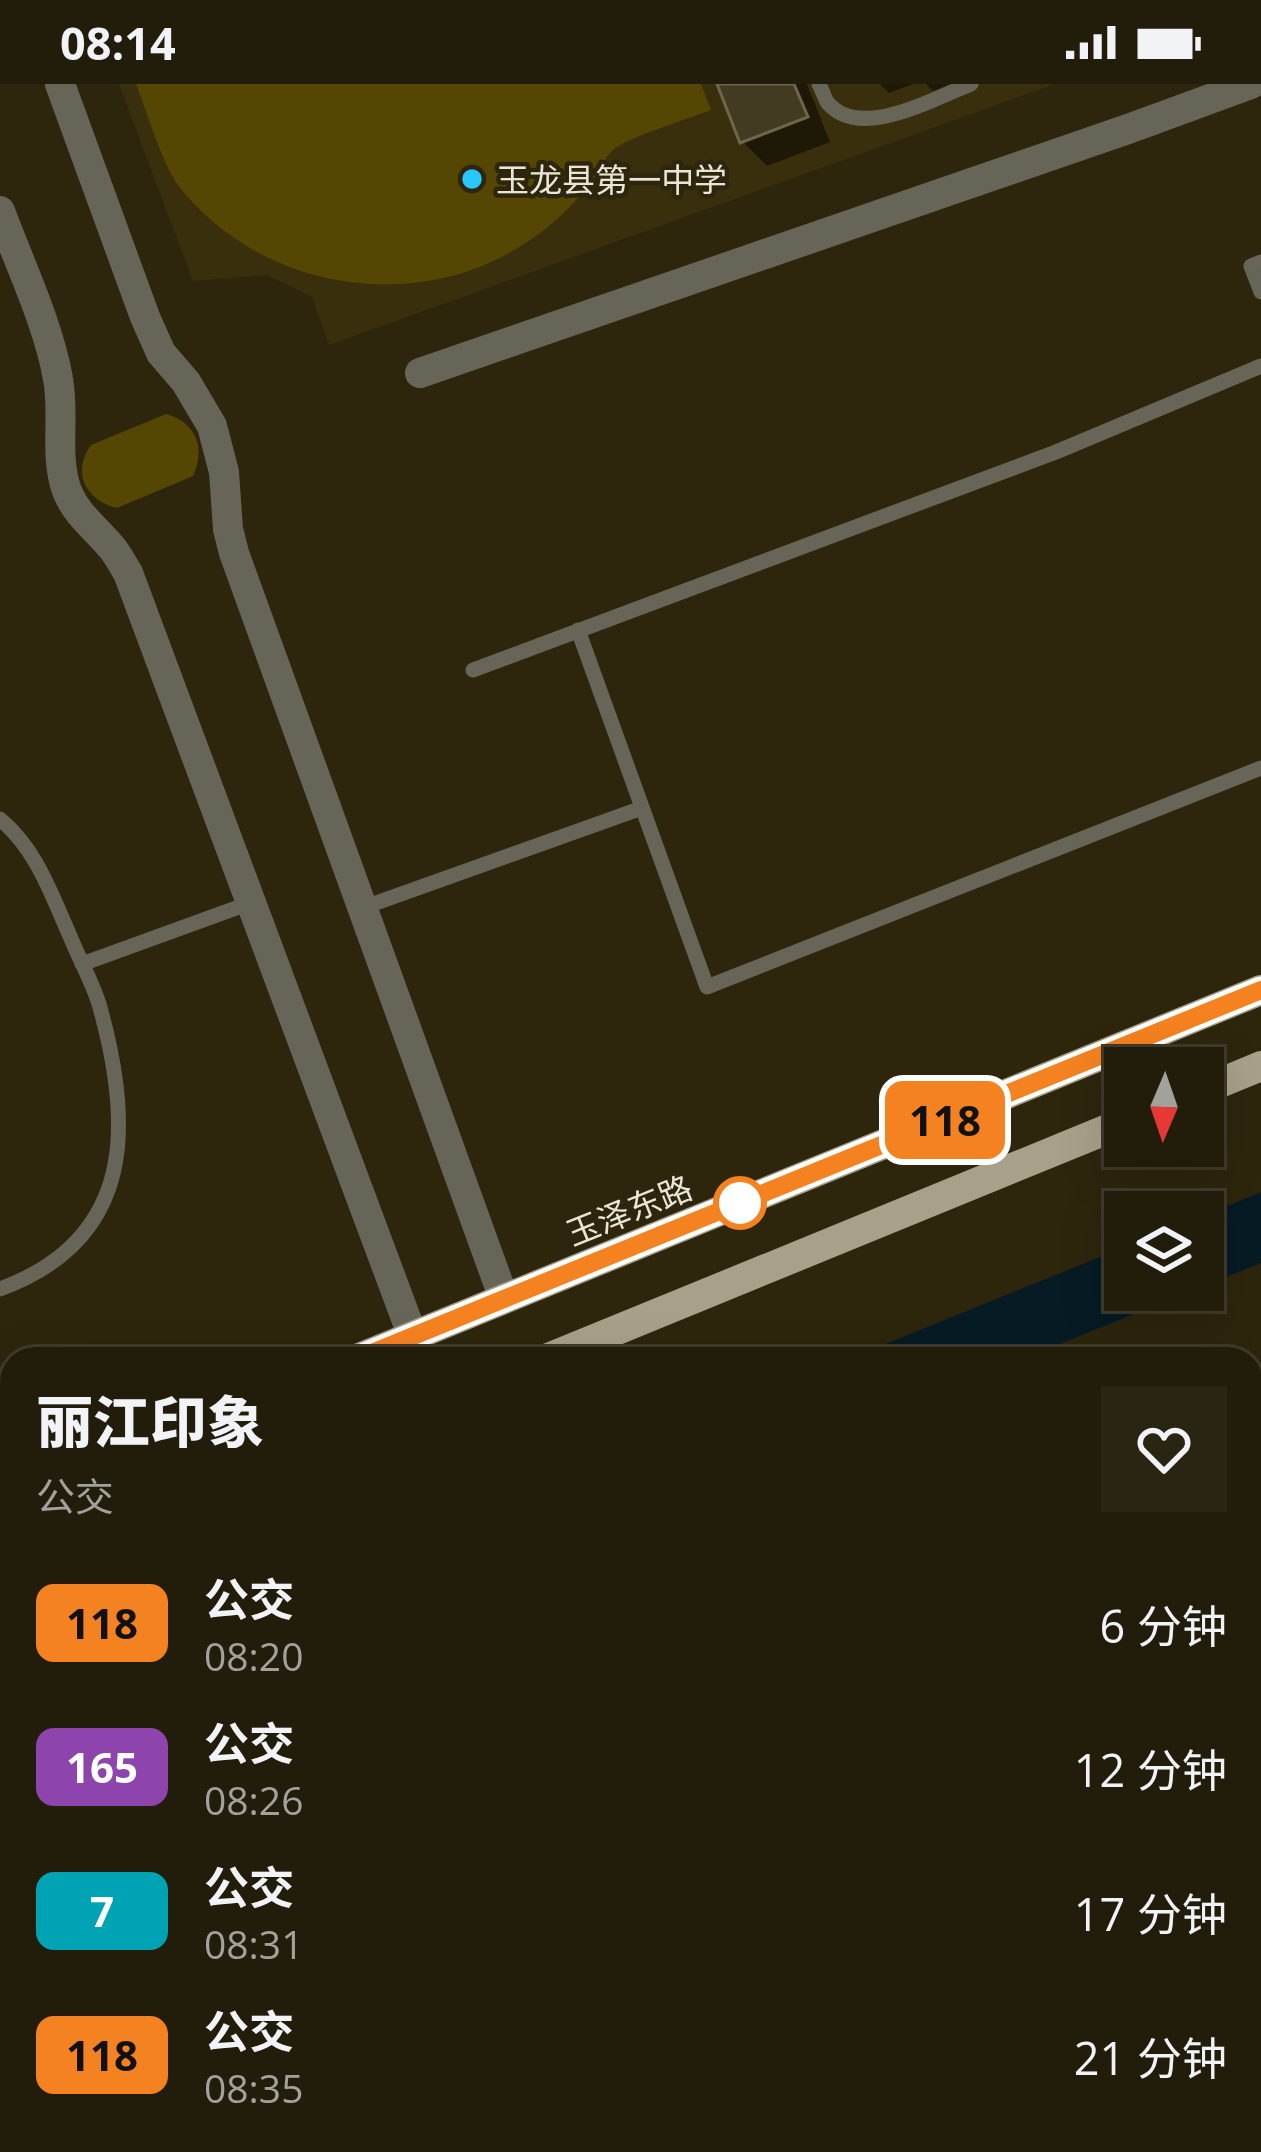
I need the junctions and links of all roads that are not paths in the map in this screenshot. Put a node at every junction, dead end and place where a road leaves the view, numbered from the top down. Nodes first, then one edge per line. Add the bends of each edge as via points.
1 (60, 84) edge
2 (819, 84) edge
3 (971, 84) edge
4 (1251, 84) edge
5 (0, 211) edge
6 (1261, 262) edge
7 (1261, 292) edge
8 (1261, 366) edge
9 (421, 373) dead end
10 (578, 630) junction
11 (473, 670) dead end
12 (1261, 768) edge
13 (642, 808) junction
14 (0, 819) edge
15 (250, 903) junction
16 (362, 908) junction
17 (82, 964) junction
18 (1261, 990) edge
19 (1261, 1066) edge
20 (1224, 1081) edge
21 (1104, 1131) edge
22 (0, 1289) edge
23 (504, 1300) junction
24 (412, 1336) junction
25 (386, 1347) edge
26 (576, 1347) edge

1 - 16 street via 161,353 212,426 234,553
2 - 3 lane via 826,102 845,115 880,119
4 - 9 street
5 - 15 street via 52,351 67,490 128,573
6 - 7 lane via 1251,266
8 - 10 lane via 1056,452
10 - 11 lane
10 - 13 lane
12 - 13 lane via 707,987
13 - 16 lane
14 - 17 lane via 40,868
15 - 17 lane
15 - 24 street
16 - 23 street
17 - 22 lane via 120,1101 110,1186 68,1250
18 - 23 main road, 玉泽东路
19 - 20 main road
21 - 26 main road
23 - 24 main road, 玉泽东路
24 - 25 main road, 玉泽东路

